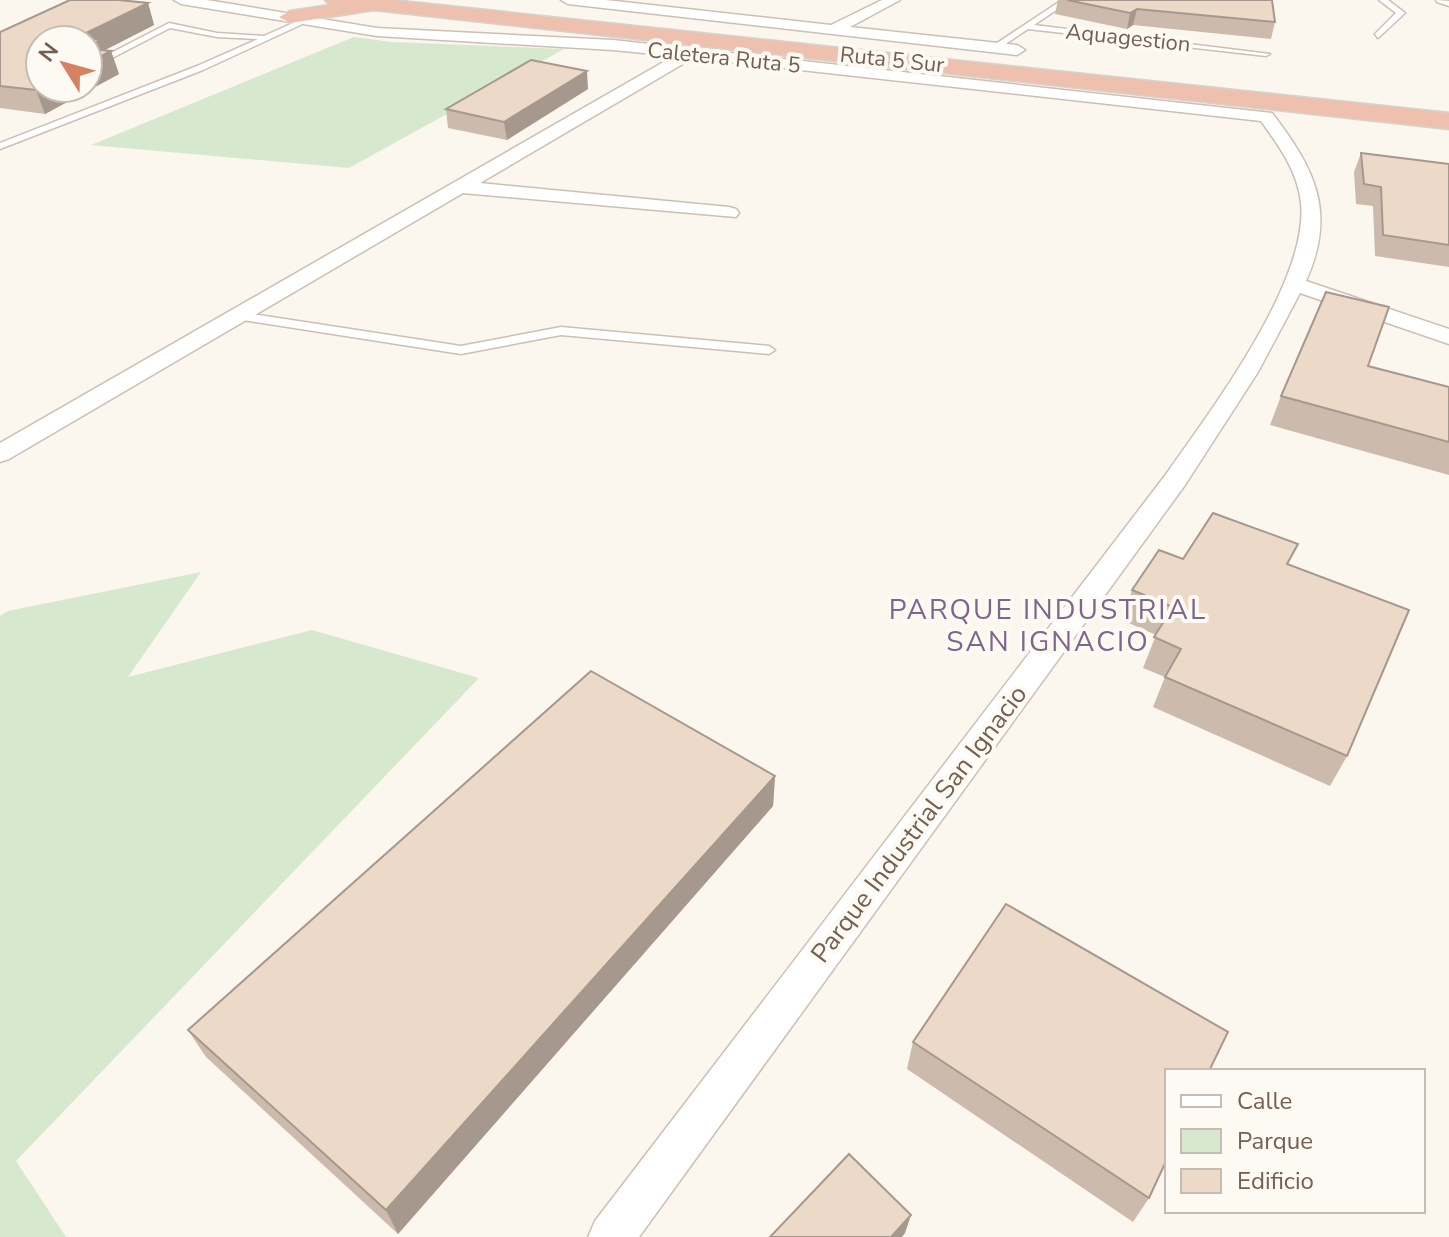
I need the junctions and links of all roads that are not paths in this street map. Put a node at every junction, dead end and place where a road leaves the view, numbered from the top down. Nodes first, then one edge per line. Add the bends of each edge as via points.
1 (181, 0) edge
2 (335, 0) edge
3 (454, 0) edge
4 (568, 0) edge
5 (874, 0) edge
6 (893, 0) edge
7 (1067, 0) edge
8 (1383, 0) edge
9 (1440, 0) edge
10 (1449, 4) edge
11 (381, 5) junction
12 (299, 18) junction
13 (1028, 27) junction
14 (813, 29) junction
15 (830, 31) junction
16 (1378, 36) dead end
17 (264, 38) junction
18 (995, 47) junction
19 (1017, 50) dead end
20 (689, 54) junction
21 (1266, 54) dead end
22 (111, 55) edge
23 (1449, 106) edge
24 (1266, 117) joint
25 (1449, 121) edge
26 (0, 146) edge
27 (462, 187) junction
28 (729, 213) dead end
29 (1296, 285) junction
30 (240, 316) junction
31 (1449, 337) edge
32 (769, 350) dead end
33 (0, 454) edge
34 (611, 1237) edge

1 - 12 street, Caletera Ruta 5
2 - 11 highway, Ruta 5 Sur
3 - 23 highway, Ruta 5 Sur
4 - 14 street, Caletera Ruta 5
5 - 14 street
6 - 15 street
7 - 13 lane
8 - 16 lane via 1401,13
9 - 10 lane
11 - 12 highway
11 - 25 highway, Ruta 5 Sur
12 - 17 lane
12 - 20 street, Caletera Ruta 5 via 405,35
13 - 18 lane, Aquagestion
13 - 21 lane, Aquagestion
14 - 15 street, Caletera Ruta 5
15 - 18 street, Caletera Ruta 5
17 - 22 lane via 169,25
17 - 26 lane
18 - 19 street, Caletera Ruta 5
20 - 24 street, Caletera Ruta 5
20 - 27 street
24 - 29 street, Parque Industrial San Ignacio via 1300,166 1311,202 1310,242
27 - 28 street
27 - 30 street
29 - 31 street
29 - 34 street, Parque Industrial San Ignacio via 1235,393 1176,479
30 - 32 lane via 461,350 561,331
30 - 33 street

